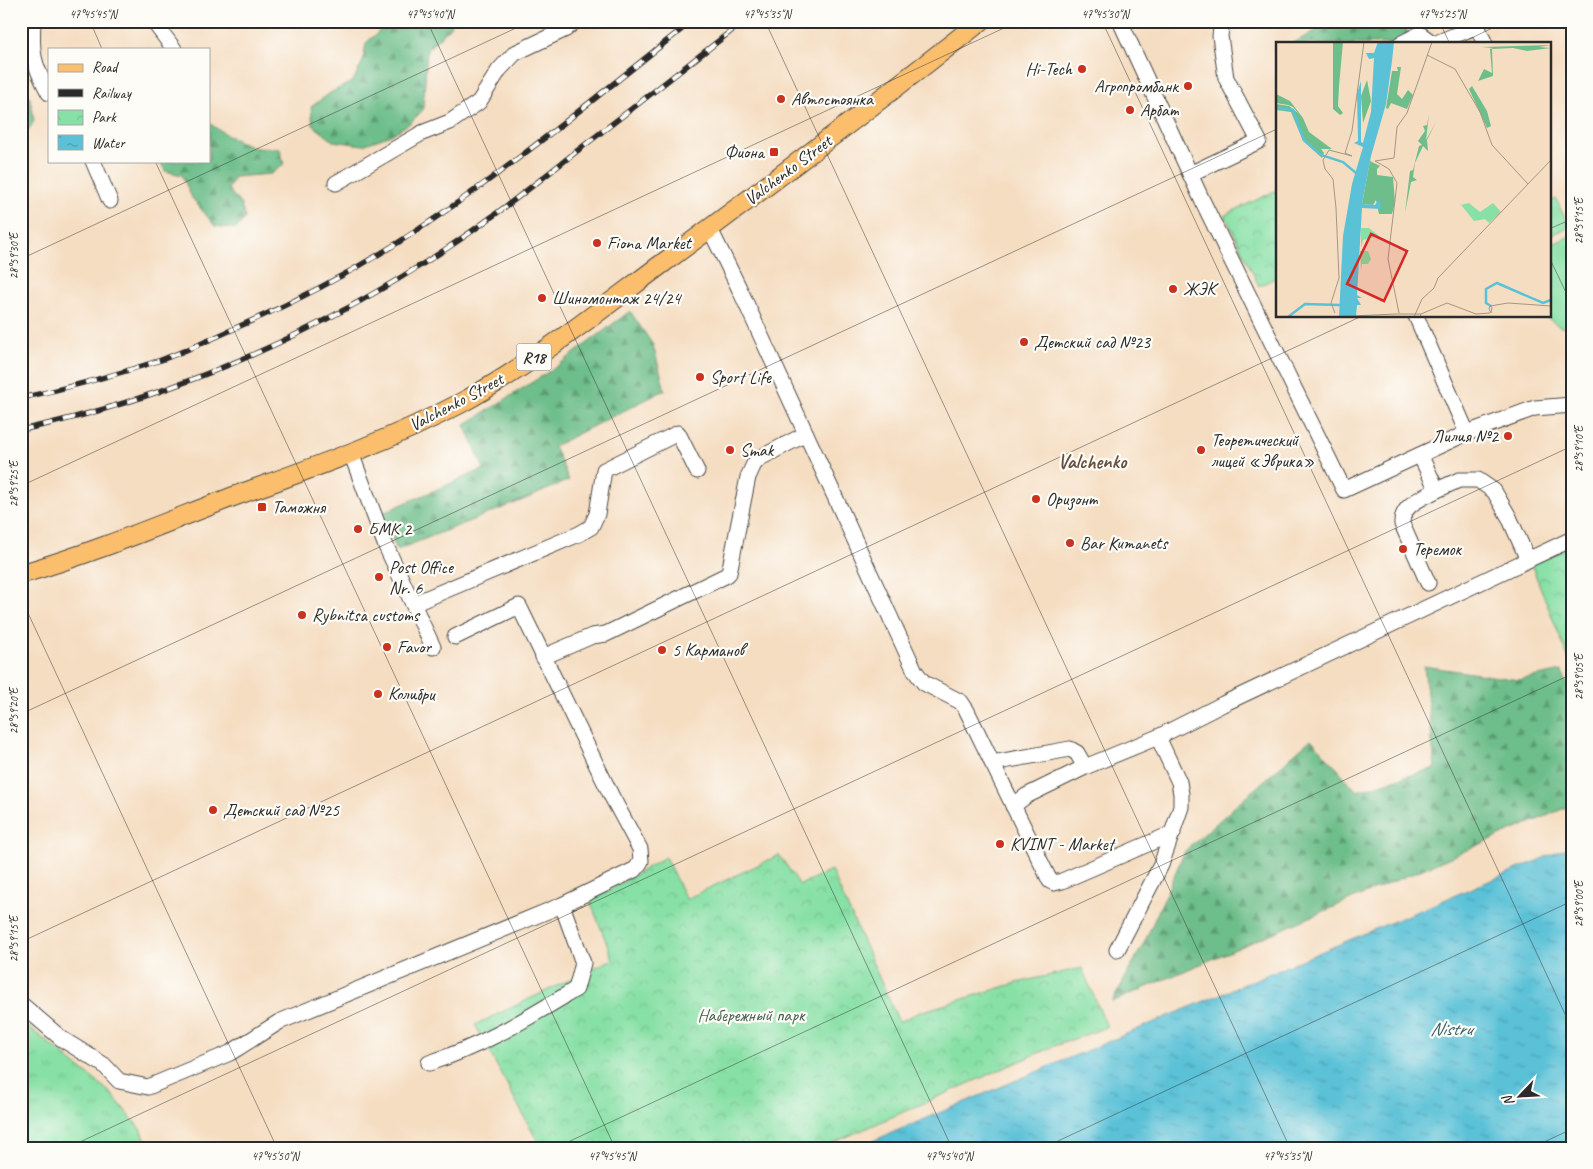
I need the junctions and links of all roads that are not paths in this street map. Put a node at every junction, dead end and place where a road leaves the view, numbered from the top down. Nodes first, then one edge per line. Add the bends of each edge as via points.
1 (33, 21) edge
2 (153, 21) edge
3 (575, 21) edge
4 (981, 21) edge
5 (1120, 21) edge
6 (1222, 21) edge
7 (1479, 24) edge
8 (1404, 42) edge
9 (1431, 42) edge
10 (1438, 42) edge
11 (1484, 42) edge
12 (173, 48) edge
13 (48, 91) edge
14 (93, 162) edge
15 (1190, 174) junction
16 (336, 183) dead end
17 (110, 201) dead end
18 (710, 229) junction
19 (1417, 318) edge
20 (1572, 405) edge
21 (1467, 433) junction
22 (806, 434) junction
23 (351, 452) junction
24 (1420, 455) junction
25 (696, 471) dead end
26 (1437, 490) junction
27 (1572, 539) edge
28 (1528, 560) junction
29 (21, 574) edge
30 (1428, 583) dead end
31 (413, 604) junction
32 (455, 637) dead end
33 (433, 647) dead end
34 (542, 657) junction
35 (1158, 737) junction
36 (992, 763) junction
37 (1085, 767) junction
38 (1013, 806) junction
39 (1173, 833) junction
40 (562, 905) junction
41 (1117, 950) dead end
42 (21, 1004) edge
43 (429, 1063) dead end

1 - 13 street via 32,49 38,73
2 - 12 street
3 - 16 street via 566,29 515,53 499,70 480,102 450,122 422,133
4 - 18 main road, Valchenko Street / R18
5 - 15 street
6 - 15 street via 1220,36 1226,78 1259,141
7 - 10 street
7 - 11 street
8 - 9 street via 1420,34
14 - 17 street
15 - 24 street via 1344,490
18 - 22 street
18 - 23 main road, Valchenko Street / R18 via 496,382 435,416
19 - 21 street
20 - 21 street via 1535,408
21 - 24 street
22 - 34 street via 769,452 754,464 748,477 727,575 606,634 592,636
22 - 36 street via 915,671 924,683 961,702
23 - 29 main road, Valchenko Street / R18
23 - 31 street
24 - 26 street
25 - 31 street via 678,433 604,470 598,514 591,527
26 - 28 street via 1458,480 1478,480 1494,491
26 - 30 street via 1413,502 1401,517
27 - 28 street
28 - 35 street
31 - 33 street
32 - 34 street via 519,606
34 - 40 street via 640,849 641,861 636,869
35 - 37 street
35 - 39 street via 1172,765 1181,794 1181,807
36 - 37 street via 1070,749 1077,753
36 - 38 street
37 - 38 street via 1026,796
38 - 39 street via 1047,876 1054,883
39 - 41 street via 1153,882
40 - 42 street via 279,1022 230,1053 148,1087 119,1081 104,1066 62,1039
40 - 43 street via 583,963 576,989 499,1035

